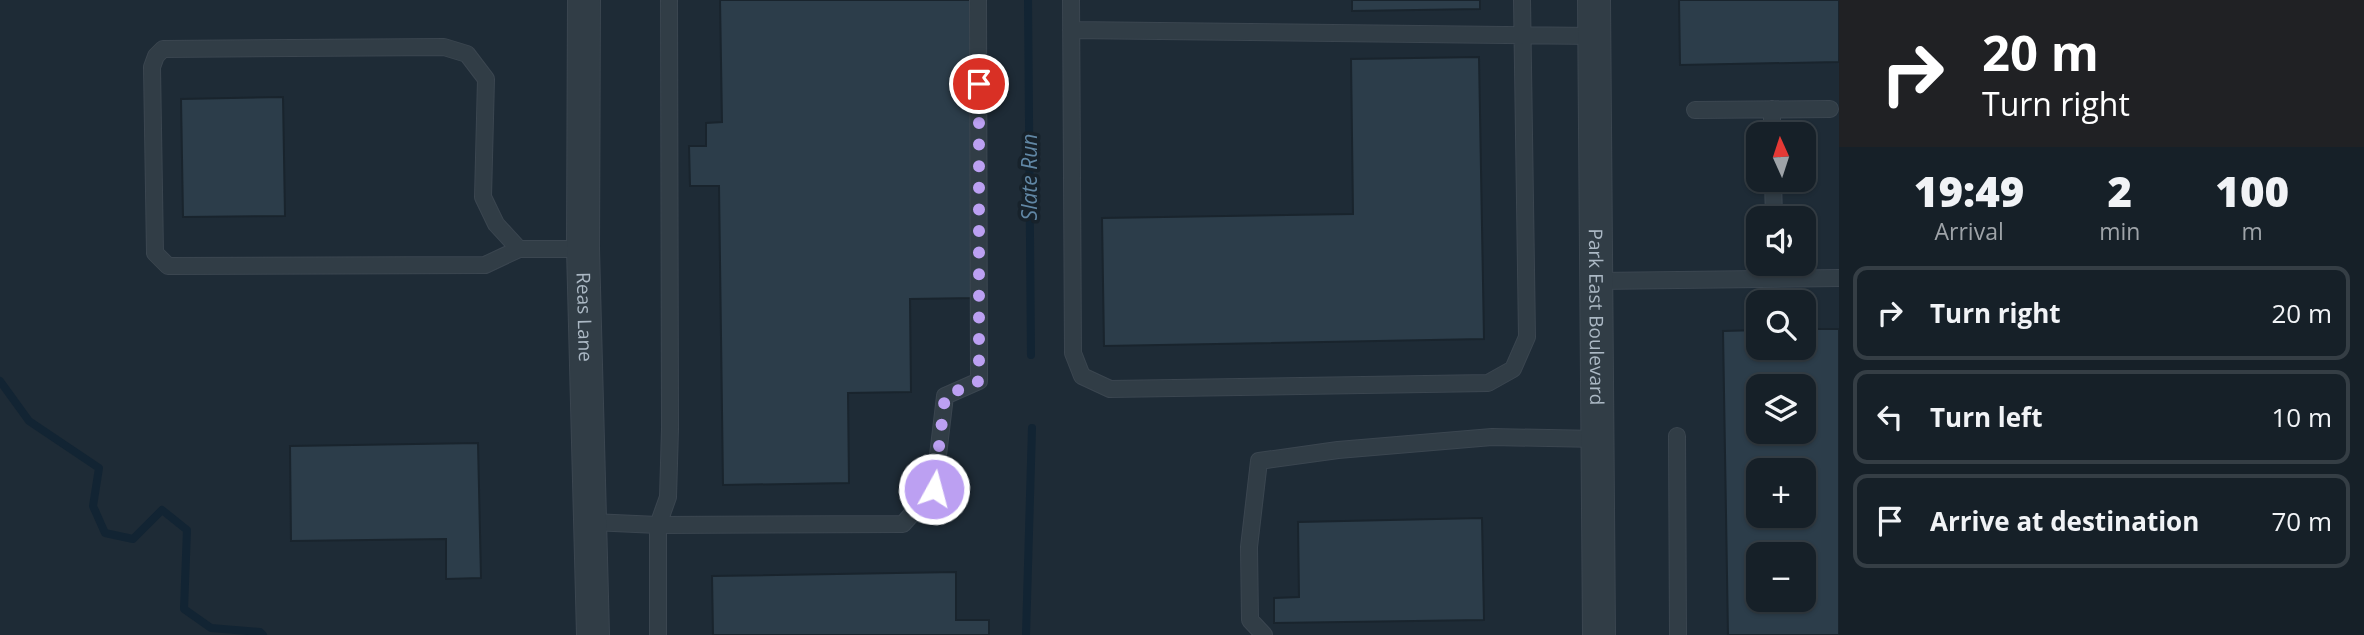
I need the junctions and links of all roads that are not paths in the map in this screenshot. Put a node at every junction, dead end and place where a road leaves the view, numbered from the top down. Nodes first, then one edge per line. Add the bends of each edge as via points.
1 (584, 0) edge
2 (668, 0) edge
3 (978, 0) edge
4 (1071, 0) edge
5 (1522, 0) edge
6 (1594, 0) edge
7 (1071, 30) junction
8 (1523, 35) junction
9 (1595, 36) junction
10 (1772, 109) junction
11 (1830, 109) dead end
12 (1695, 110) dead end
13 (1772, 122) edge
14 (519, 249) junction
15 (583, 249) junction
16 (1746, 273) edge
17 (1816, 276) edge
18 (1839, 278) edge
19 (1597, 281) junction
20 (1677, 436) dead end
21 (1598, 439) junction
22 (592, 522) junction
23 (658, 525) junction
24 (593, 635) edge
25 (658, 635) edge
26 (1264, 635) edge
27 (1599, 635) edge
28 (1678, 635) edge

1 - 15 street, Reas Lane
2 - 23 lane via 670,429 668,496
3 - 23 lane via 979,381 945,396 934,489 903,524
4 - 7 lane
5 - 8 lane
6 - 9 street, Park East Boulevard
7 - 8 lane
7 - 8 lane via 1073,353 1082,376 1110,389 1488,383 1513,369 1527,337
8 - 9 lane
9 - 19 street, Park East Boulevard
10 - 11 lane
10 - 12 lane
10 - 13 lane
14 - 14 lane via 496,224 483,197 485,79 467,54 444,47 163,49 156,56 152,67 155,253 168,266 485,265
14 - 15 lane
15 - 22 street, Reas Lane
16 - 19 lane
17 - 18 lane
19 - 21 street, Park East Boulevard
20 - 28 lane
21 - 26 lane via 1492,437 1259,461 1249,547 1250,620
21 - 27 street, Park East Boulevard
22 - 23 lane
22 - 24 street, Reas Lane
23 - 25 lane

